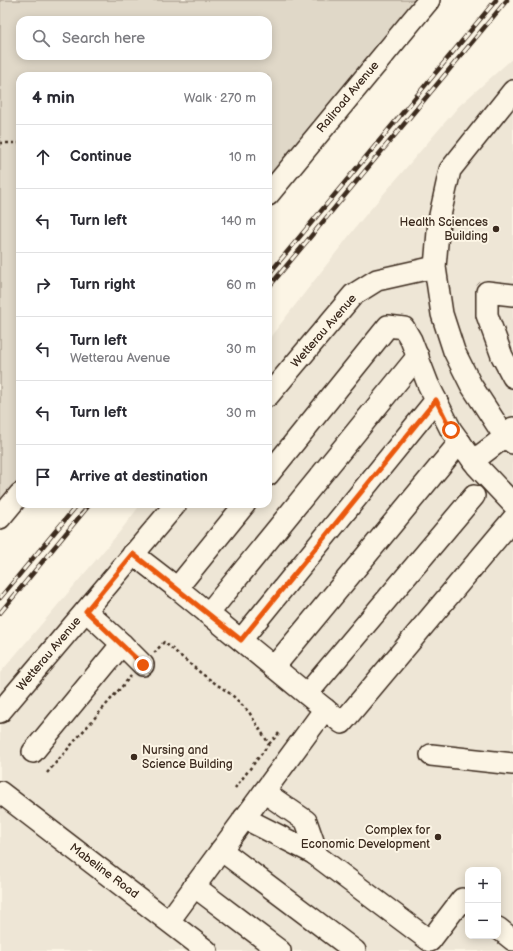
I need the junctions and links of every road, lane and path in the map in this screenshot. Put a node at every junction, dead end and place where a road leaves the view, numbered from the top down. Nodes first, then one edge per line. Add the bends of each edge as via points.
1 (429, 0) edge
2 (509, 104) edge
3 (0, 142) edge
4 (16, 143) edge
5 (272, 190) edge
6 (435, 268) junction
7 (513, 295) edge
8 (506, 348) edge
9 (418, 356) junction
10 (513, 377) edge
11 (272, 391) edge
12 (436, 400) junction
13 (511, 436) edge
14 (460, 442) junction
15 (473, 461) junction
16 (272, 470) edge
17 (474, 496) dead end
18 (16, 499) edge
19 (513, 504) edge
20 (173, 508) edge
21 (242, 508) edge
22 (0, 518) edge
23 (513, 519) edge
24 (133, 554) junction
25 (177, 588) junction
26 (86, 611) junction
27 (208, 614) junction
28 (241, 640) junction
29 (122, 644) junction
30 (142, 665) junction
31 (274, 667) junction
32 (307, 694) junction
33 (325, 709) junction
34 (0, 712) edge
35 (278, 733) dead end
36 (269, 744) junction
37 (33, 752) dead end
38 (431, 755) dead end
39 (513, 764) edge
40 (47, 773) dead end
41 (235, 788) dead end
42 (0, 792) edge
43 (264, 792) junction
44 (244, 818) junction
45 (221, 850) junction
46 (313, 853) junction
47 (194, 886) junction
48 (465, 901) edge
49 (169, 921) junction
50 (501, 930) edge
51 (513, 940) edge
52 (432, 948) edge
53 (207, 951) edge
54 (280, 951) edge
55 (355, 951) edge

1 - 5 street, Railroad Avenue
2 - 6 street via 450,170 439,220
3 - 4 path
6 - 11 street, Wetterau Avenue via 377,280 353,296
6 - 13 street via 442,314 454,351 471,385 501,431
7 - 8 street via 487,292 487,315
8 - 10 street
9 - 12 street
9 - 16 street via 404,328 388,326
9 - 27 street
12 - 14 street
12 - 28 street
13 - 15 street
14 - 15 street
14 - 31 street
15 - 19 street
17 - 32 street
18 - 22 street
20 - 24 street, Wetterau Avenue
21 - 25 street
23 - 33 street via 342,723
24 - 25 street
24 - 26 street, Wetterau Avenue
25 - 27 street
26 - 29 street
26 - 34 street, Wetterau Avenue
27 - 28 street
28 - 31 street
29 - 30 street
29 - 37 street
30 - 36 path via 164,642 232,695 249,712
30 - 40 path
31 - 32 street
32 - 33 street
33 - 43 street
35 - 36 path
36 - 41 path
38 - 39 street
42 - 49 street, Mabeline Road
43 - 44 street
43 - 46 street via 306,821 313,841
44 - 45 street
44 - 46 street
45 - 47 street
45 - 55 street
46 - 52 street
47 - 49 street
47 - 54 street
48 - 52 street via 462,899
49 - 53 street, Mabeline Road
50 - 51 street

